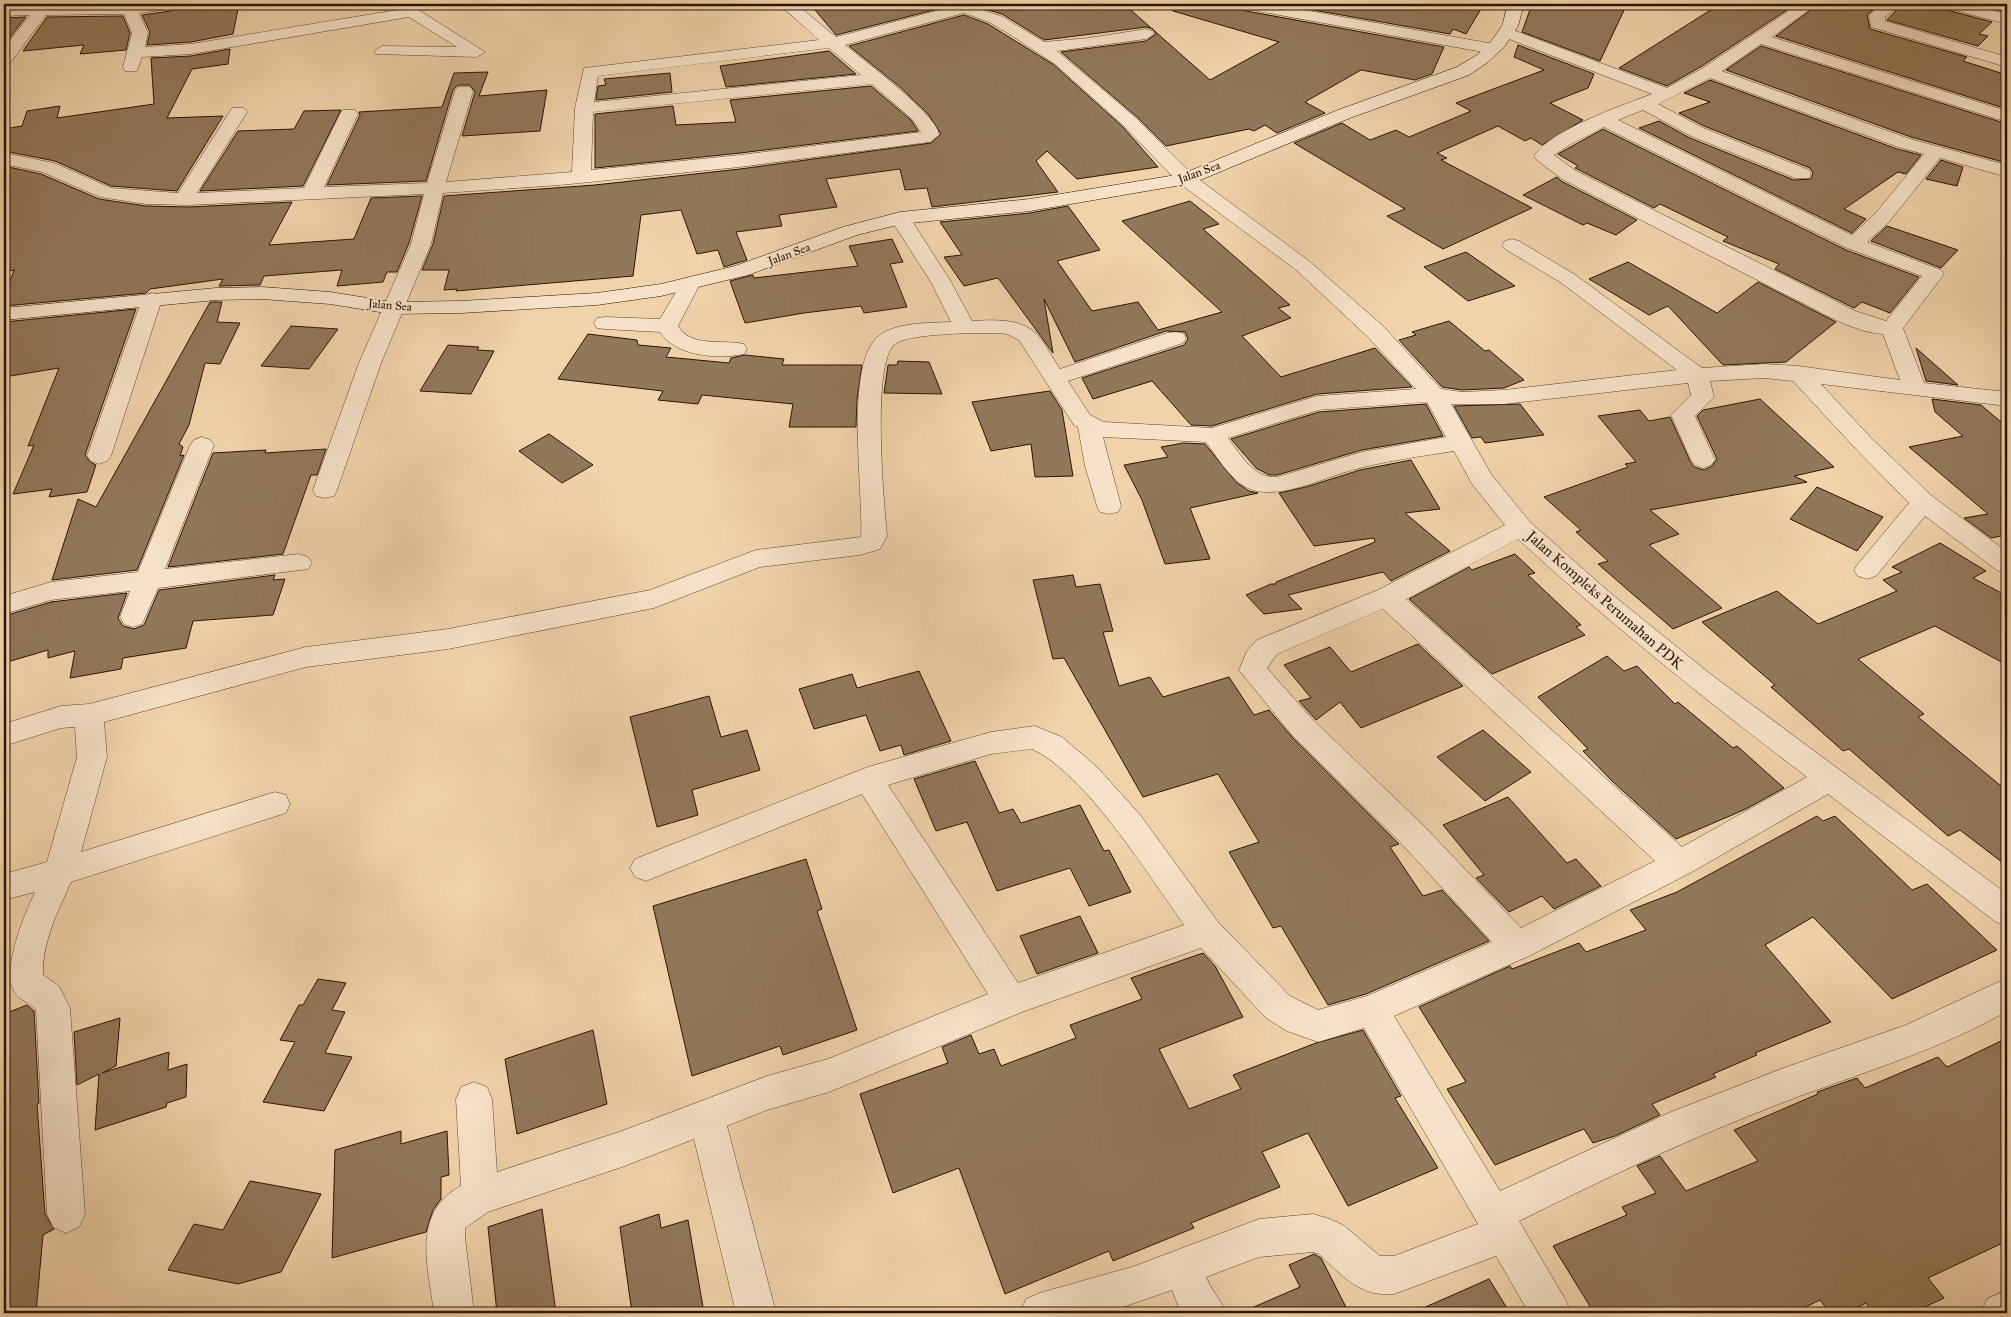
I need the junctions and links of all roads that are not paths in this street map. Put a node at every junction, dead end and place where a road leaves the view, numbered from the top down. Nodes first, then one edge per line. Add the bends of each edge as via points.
1 (172, 4) edge
2 (787, 4) edge
3 (1246, 4) edge
4 (1516, 4) edge
5 (1810, 4) edge
6 (1892, 4) edge
7 (1948, 4) edge
8 (961, 6) edge
9 (131, 7) edge
10 (405, 8) edge
11 (42, 10) junction
12 (4, 11) edge
13 (2007, 19) edge
14 (1507, 33) junction
15 (1146, 34) dead end
16 (1760, 38) junction
17 (834, 43) junction
18 (1042, 47) junction
19 (1494, 49) junction
20 (382, 51) dead end
21 (4, 59) edge
22 (2007, 62) edge
23 (1709, 72) junction
24 (874, 79) junction
25 (464, 91) dead end
26 (1668, 94) junction
27 (1644, 103) junction
28 (584, 108) junction
29 (238, 112) dead end
30 (349, 114) dead end
31 (2007, 117) edge
32 (1604, 120) junction
33 (1936, 152) junction
34 (4, 160) edge
35 (2007, 171) edge
36 (1802, 174) dead end
37 (581, 176) junction
38 (1186, 179) junction
39 (435, 188) junction
40 (311, 194) junction
41 (184, 199) junction
42 (900, 218) junction
43 (1854, 244) junction
44 (1512, 245) dead end
45 (690, 284) junction
46 (152, 299) junction
47 (392, 308) junction
48 (4, 314) edge
49 (605, 324) dead end
50 (667, 326) junction
51 (966, 328) junction
52 (1892, 328) junction
53 (1175, 338) dead end
54 (736, 349) dead end
55 (1798, 373) junction
56 (1697, 375) junction
57 (1056, 378) junction
58 (1914, 387) junction
59 (1434, 395) junction
60 (2007, 399) edge
61 (1089, 425) junction
62 (1214, 435) junction
63 (1460, 443) junction
64 (202, 445) dead end
65 (99, 456) dead end
66 (1703, 460) dead end
67 (325, 490) dead end
68 (1923, 502) junction
69 (1109, 506) dead end
70 (1521, 528) junction
71 (299, 564) dead end
72 (2007, 565) edge
73 (1867, 570) dead end
74 (148, 580) junction
75 (1387, 597) junction
76 (4, 605) edge
77 (133, 617) dead end
78 (89, 714) junction
79 (4, 735) edge
80 (1831, 778) junction
81 (868, 779) junction
82 (275, 804) dead end
83 (1679, 864) junction
84 (646, 868) dead end
85 (60, 872) junction
86 (4, 887) edge
87 (2007, 912) edge
88 (1207, 932) junction
89 (1517, 946) junction
90 (2007, 992) edge
91 (1012, 1001) junction
92 (1372, 1010) junction
93 (474, 1098) dead end
94 (706, 1117) junction
95 (480, 1196) junction
96 (66, 1214) dead end
97 (1500, 1224) junction
98 (1182, 1266) junction
99 (2007, 1310) edge
100 (454, 1313) edge
101 (756, 1313) edge
102 (1040, 1313) edge
103 (1206, 1313) edge
104 (1551, 1313) edge
105 (2001, 1313) edge

1 - 9 street
2 - 17 street
3 - 19 street
4 - 14 street, Jalan Sea
5 - 16 street
6 - 22 street via 1877,15 1877,24
7 - 13 street
8 - 17 street
8 - 18 street, Jalan Kompleks Perumahan PDK via 995,19
9 - 10 street via 140,33 133,60
9 - 11 street
10 - 20 street via 477,52
11 - 12 street
11 - 21 street
14 - 19 street, Jalan Sea
14 - 26 street
15 - 18 street
16 - 23 street
16 - 31 street
17 - 24 street
17 - 28 street via 590,72
18 - 38 street, Jalan Kompleks Perumahan PDK via 1110,104
19 - 38 street, Jalan Sea via 1463,71 1344,114
23 - 26 street
23 - 33 street via 1849,124
24 - 28 street
24 - 37 street via 918,115 930,129 930,135 740,161
25 - 39 street
26 - 27 street
27 - 32 street
27 - 36 street via 1697,132
28 - 37 street
29 - 41 street
30 - 40 street
32 - 43 street
32 - 52 street via 1546,150 1543,156 1569,175 1767,277 1865,324
33 - 35 street
33 - 43 street via 1882,218
34 - 41 street via 47,167 107,193
37 - 39 street
38 - 42 street, Jalan Sea via 1030,205
38 - 59 street, Jalan Kompleks Perumahan PDK via 1302,265 1375,331
39 - 40 street
39 - 47 street via 422,244
40 - 41 street
42 - 45 street, Jalan Sea via 850,231 741,271
42 - 51 street via 942,282
43 - 52 street via 1934,274
44 - 56 street via 1633,324
45 - 47 street, Jalan Sea via 597,299 461,308
45 - 50 street
46 - 47 street, Jalan Sea via 262,293 330,298
46 - 48 street, Jalan Sea
46 - 65 street
47 - 67 street
49 - 50 street
50 - 54 street via 671,335 682,343 704,348
51 - 57 street via 1011,327 1019,330 1027,336
51 - 78 street via 902,334 888,339 879,347 873,366 870,420 874,536 871,543 756,559 654,599 448,639 306,657
52 - 58 street
53 - 57 street
55 - 56 street via 1764,371
55 - 58 street
55 - 68 street
56 - 59 street via 1504,397 1462,399
56 - 66 street via 1703,397 1683,415
57 - 61 street via 1074,409
58 - 60 street
59 - 62 street via 1317,403
59 - 63 street, Jalan Kompleks Perumahan PDK
61 - 62 street
61 - 69 street
62 - 63 street via 1242,471 1258,484 1268,486 1389,452
63 - 70 street, Jalan Kompleks Perumahan PDK via 1481,478
64 - 74 street
68 - 72 street
68 - 73 street
70 - 75 street
70 - 80 street, Jalan Kompleks Perumahan PDK via 1699,680
71 - 74 street
74 - 76 street via 51,591
74 - 77 street
75 - 83 street
75 - 89 street via 1267,647 1257,658 1253,670 1303,728 1410,832
78 - 79 street via 61,717
78 - 85 street via 92,757
80 - 83 street
80 - 87 street, Jalan Kompleks Perumahan PDK
81 - 84 street
81 - 88 street via 991,743 1035,737 1052,745 1087,775 1130,825
81 - 91 street
82 - 85 street
83 - 89 street
85 - 86 street
85 - 96 street via 36,925 26,965 26,982 47,997 53,1008
88 - 91 street
88 - 92 street via 1278,1007 1299,1020 1318,1026
89 - 92 street
90 - 97 street via 1962,1018 1748,1098 1631,1146
91 - 94 street via 828,1075 767,1093
92 - 97 street
93 - 95 street
94 - 95 street
94 - 101 street
95 - 100 street via 458,1209 448,1220 445,1234
97 - 98 street via 1394,1275 1378,1276 1364,1269 1330,1238 1313,1233 1259,1238
97 - 104 street
98 - 102 street via 1135,1285
98 - 103 street via 1196,1302
99 - 105 street

